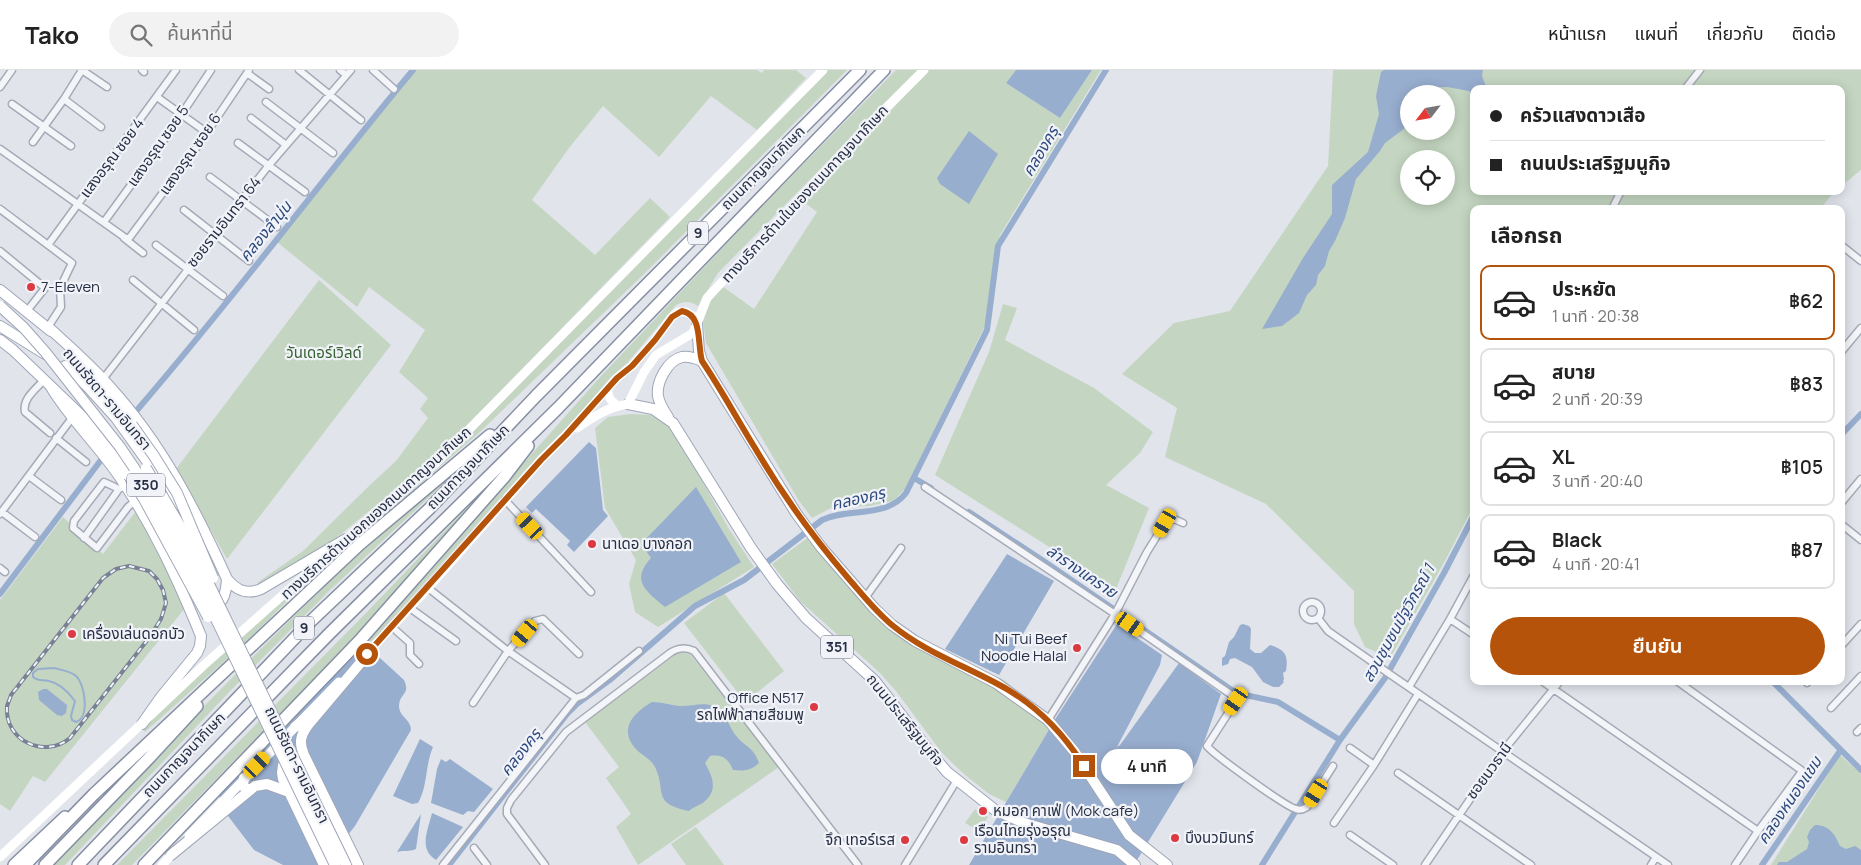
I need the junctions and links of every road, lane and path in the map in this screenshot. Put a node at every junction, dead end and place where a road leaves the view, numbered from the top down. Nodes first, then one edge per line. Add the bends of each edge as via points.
1 (82, 70) edge
2 (176, 70) edge
3 (211, 70) edge
4 (299, 70) edge
5 (340, 70) edge
6 (373, 70) edge
7 (823, 70) edge
8 (860, 70) edge
9 (884, 70) edge
10 (924, 70) edge
11 (1700, 70) edge
12 (8, 71) edge
13 (248, 71) edge
14 (348, 73) edge
15 (1688, 85) edge
16 (0, 86) edge
17 (107, 87) dead end
18 (394, 88) dead end
19 (269, 89) dead end
20 (329, 95) junction
21 (157, 97) junction
22 (64, 100) junction
23 (266, 102) dead end
24 (12, 104) dead end
25 (181, 114) junction
26 (251, 118) dead end
27 (361, 120) dead end
28 (43, 126) junction
29 (101, 127) dead end
30 (300, 128) junction
31 (206, 132) junction
32 (33, 142) dead end
33 (238, 143) dead end
34 (286, 145) junction
35 (71, 146) dead end
36 (0, 149) edge
37 (333, 153) dead end
38 (269, 165) junction
39 (210, 177) dead end
40 (306, 192) dead end
41 (242, 201) junction
42 (78, 203) junction
43 (0, 210) edge
44 (184, 210) dead end
45 (104, 222) junction
46 (277, 227) dead end
47 (215, 234) junction
48 (127, 238) junction
49 (48, 245) junction
50 (156, 245) dead end
51 (1845, 248) edge
52 (0, 251) edge
53 (143, 253) dead end
54 (249, 261) dead end
55 (1861, 261) edge
56 (188, 269) junction
57 (133, 280) dead end
58 (0, 290) edge
59 (222, 296) dead end
60 (161, 304) junction
61 (0, 306) edge
62 (27, 310) junction
63 (697, 324) junction
64 (0, 326) edge
65 (48, 327) junction
66 (1861, 328) edge
67 (194, 330) dead end
68 (0, 340) edge
69 (1845, 347) edge
70 (702, 361) junction
71 (65, 366) junction
72 (103, 379) junction
73 (48, 384) junction
74 (608, 389) junction
75 (536, 396) junction
76 (623, 405) junction
77 (558, 408) junction
78 (72, 418) junction
79 (669, 418) junction
80 (50, 433) dead end
81 (566, 435) junction
82 (56, 438) junction
83 (86, 462) dead end
84 (29, 476) junction
85 (1861, 479) edge
86 (125, 484) junction
87 (924, 488) dead end
88 (1845, 498) edge
89 (61, 500) dead end
90 (505, 500) junction
91 (135, 501) junction
92 (1, 513) edge
93 (1183, 524) dead end
94 (1845, 527) edge
95 (35, 537) dead end
96 (84, 538) junction
97 (346, 539) junction
98 (1861, 540) edge
99 (212, 548) junction
100 (900, 548) dead end
101 (227, 579) junction
102 (1470, 582) edge
103 (428, 588) junction
104 (591, 592) dead end
105 (865, 598) junction
106 (189, 607) junction
107 (410, 608) junction
108 (1117, 611) junction
109 (1318, 618) dead end
110 (1450, 619) junction
111 (1861, 624) edge
112 (392, 627) junction
113 (1470, 632) edge
114 (456, 641) dead end
115 (1845, 642) edge
116 (253, 645) junction
117 (508, 651) junction
118 (639, 651) dead end
119 (367, 654) junction
120 (579, 654) dead end
121 (419, 664) dead end
122 (249, 665) junction
123 (1861, 676) edge
124 (1548, 685) edge
125 (1556, 685) edge
126 (1683, 685) edge
127 (1409, 687) junction
128 (1553, 689) junction
129 (251, 691) junction
130 (1418, 694) junction
131 (576, 698) junction
132 (474, 703) dead end
133 (1830, 708) dead end
134 (1049, 721) junction
135 (142, 724) junction
136 (308, 725) junction
137 (295, 727) junction
138 (1350, 748) dead end
139 (1503, 751) junction
140 (1374, 765) junction
141 (1333, 766) dead end
142 (310, 768) junction
143 (1398, 773) dead end
144 (244, 778) junction
145 (956, 780) junction
146 (249, 790) junction
147 (289, 792) junction
148 (94, 794) junction
149 (212, 810) junction
150 (1458, 814) junction
151 (1334, 823) dead end
152 (1758, 831) junction
153 (1350, 835) dead end
154 (474, 848) dead end
155 (171, 855) joint
156 (0, 857) edge
157 (1656, 857) junction
158 (14, 865) edge
159 (25, 865) edge
160 (44, 865) edge
161 (78, 865) edge
162 (104, 865) edge
163 (144, 865) edge
164 (162, 865) edge
165 (324, 865) edge
166 (335, 865) edge
167 (346, 865) edge
168 (358, 865) edge
169 (443, 865) edge
170 (486, 865) edge
171 (545, 865) edge
172 (858, 865) edge
173 (905, 865) edge
174 (1135, 865) edge
175 (1167, 865) edge
176 (1393, 865) edge
177 (1425, 865) edge
178 (1531, 865) edge
179 (1650, 865) edge
180 (1668, 865) edge
181 (1735, 865) edge

1 - 17 street
1 - 22 street
2 - 21 street, แสงอรุณ ซอย 4
3 - 25 street, แสงอรุณ ซอย 5
4 - 20 street
5 - 14 street
6 - 18 street
7 - 97 main road, ทางบริการด้านนอกของถนนกาญจนาภิเษก via 436,463
8 - 75 highway, ถนนกาญจนาภิเษก / 9
9 - 77 highway, ถนนกาญจนาภิเษก / 9
10 - 63 main road, ทางบริการด้านในของถนนกาญจนาภิเษก via 707,298
11 - 15 street
12 - 16 street
13 - 19 street
13 - 31 street, แสงอรุณ ซอย 6
14 - 20 street, ซอยรามอินทรา 64
20 - 27 street
20 - 30 street, ซอยรามอินทรา 64
21 - 25 street
21 - 42 street, แสงอรุณ ซอย 4
22 - 28 street
22 - 29 street
23 - 30 street
24 - 28 street
25 - 31 street
25 - 45 street, แสงอรุณ ซอย 5
26 - 34 street
28 - 32 street
28 - 35 street
30 - 34 street, ซอยรามอินทรา 64
30 - 37 street
31 - 48 street, แสงอรุณ ซอย 6
33 - 38 street
34 - 38 street, ซอยรามอินทรา 64
36 - 42 street
38 - 40 street
38 - 41 street, ซอยรามอินทรา 64
39 - 41 street
41 - 46 street
41 - 47 street, ซอยรามอินทรา 64
42 - 45 street
42 - 49 street, แสงอรุณ ซอย 4
43 - 49 street
44 - 47 street
45 - 48 street
47 - 54 street
47 - 56 street, ซอยรามอินทรา 64
48 - 53 street
49 - 65 street via 72,263 60,288 61,307
50 - 56 street
51 - 55 street
52 - 62 street via 45,288
56 - 59 street
56 - 60 street, ซอยรามอินทรา 64
57 - 60 street
58 - 62 main road, ถนนรัชดา-รามอินทรา / 350
60 - 67 street
60 - 72 street, ซอยรามอินทรา 64
61 - 129 main road, ถนนรัชดา-รามอินทรา / 350, bridge via 46,352 148,487
62 - 65 main road, ถนนรัชดา-รามอินทรา / 350
63 - 70 main road
63 - 74 main road via 690,314 676,313 632,366
63 - 76 main road, ทางบริการด้านในของถนนกาญจนาภิเษก via 693,333 656,355
64 - 71 main road, ถนนรัชดา-รามอินทรา / 350
65 - 72 main road
65 - 122 main road, ถนนรัชดา-รามอินทรา / 350, bridge via 132,425 163,470 182,503
66 - 69 street
68 - 73 main road, ถนนรัชดา-รามอินทรา / 350
70 - 79 main road via 683,357 667,368 658,391 659,402
70 - 105 main road via 796,513
71 - 99 main road via 116,418 174,501
71 - 122 main road, ถนนรัชดา-รามอินทรา / 350, bridge via 146,468 183,531
72 - 99 main road via 131,410 162,454
73 - 78 main road
73 - 80 street via 26,400 24,408
73 - 86 main road, ถนนรัชดา-รามอินทรา / 350 via 85,419
74 - 76 main road via 610,399
74 - 81 main road
75 - 116 highway via 360,544
75 - 161 highway, ถนนกาญจนาภิเษก / 9 via 428,509 311,621
76 - 79 main road, ถนนประเสริฐมนูกิจ / 351 via 654,409
76 - 81 main road via 598,414
77 - 149 highway, bridge via 505,476
77 - 162 highway, ถนนกาญจนาภิเษก / 9 via 328,635
78 - 82 street
78 - 86 main road
79 - 145 main road, ถนนประเสริฐมนูกิจ / 351 via 777,584 812,624 875,681
81 - 90 main road
82 - 83 street
82 - 84 street
84 - 89 street
84 - 92 street
85 - 88 street
86 - 91 main road
86 - 96 street
86 - 96 street via 104,482 74,521 73,528
86 - 129 main road, ถนนรัชดา-รามอินทรา / 350, bridge via 144,499
87 - 108 street
90 - 103 main road
90 - 104 street
91 - 96 street via 98,548
91 - 106 main road via 157,538
92 - 95 street
93 - 108 street via 1174,519 1165,523
94 - 98 street
97 - 101 main road via 254,592 236,589
97 - 135 main road, ทางบริการด้านนอกของถนนกาญจนาภิเษก
99 - 101 main road
100 - 105 street
101 - 106 main road via 221,604 212,611 199,612
102 - 110 street
103 - 107 main road
103 - 117 street
105 - 134 main road via 892,625 915,641 996,683
106 - 135 main road via 201,636 200,646
107 - 112 main road
107 - 114 street
108 - 134 street
108 - 141 street via 1236,698 1207,746 1260,786 1297,810 1307,807
109 - 127 street via 1328,631
110 - 113 street
110 - 127 street
111 - 115 street
112 - 119 main road
112 - 121 street via 410,643 410,655
116 - 148 highway
116 - 160 highway
117 - 120 street via 535,621 543,620
117 - 131 street
117 - 132 street
118 - 131 street
119 - 136 main road
119 - 137 main road
122 - 167 main road, ถนนรัชดา-รามอินทรา / 350, bridge
123 - 133 street
124 - 128 street
125 - 128 street, ซอยนวธานี
126 - 152 street via 1801,770
127 - 130 street
128 - 139 street, ซอยนวธานี
128 - 152 street
129 - 166 main road, ถนนรัชดา-รามอินทรา / 350, bridge
130 - 139 street
130 - 140 street
131 - 169 street
134 - 175 main road via 1074,751 1129,835
135 - 156 main road, ทางบริการด้านนอกของถนนกาญจนาภิเษก
136 - 137 main road via 306,719
136 - 142 main road via 300,743
137 - 144 main road, bridge
138 - 140 street
139 - 150 street, ซอยนวธานี
139 - 157 street
140 - 151 street
142 - 147 main road, bridge via 294,759 283,765 282,773
142 - 168 main road
143 - 150 street
144 - 146 main road via 244,789
144 - 149 main road
145 - 173 street
145 - 174 main road, ถนนประเสริฐมนูกิจ / 351 via 995,810 1024,823 1117,850
146 - 147 main road via 259,784 267,784
146 - 149 main road
147 - 165 main road
148 - 158 highway via 53,827
148 - 159 highway
149 - 155 main road
149 - 163 highway
150 - 177 street, ซอยนวธานี
150 - 178 street
152 - 181 street
153 - 176 street
154 - 170 street
155 - 164 main road
157 - 179 street
157 - 180 street
171 - 172 street via 507,814 511,800 566,732 674,650 687,648 694,651

